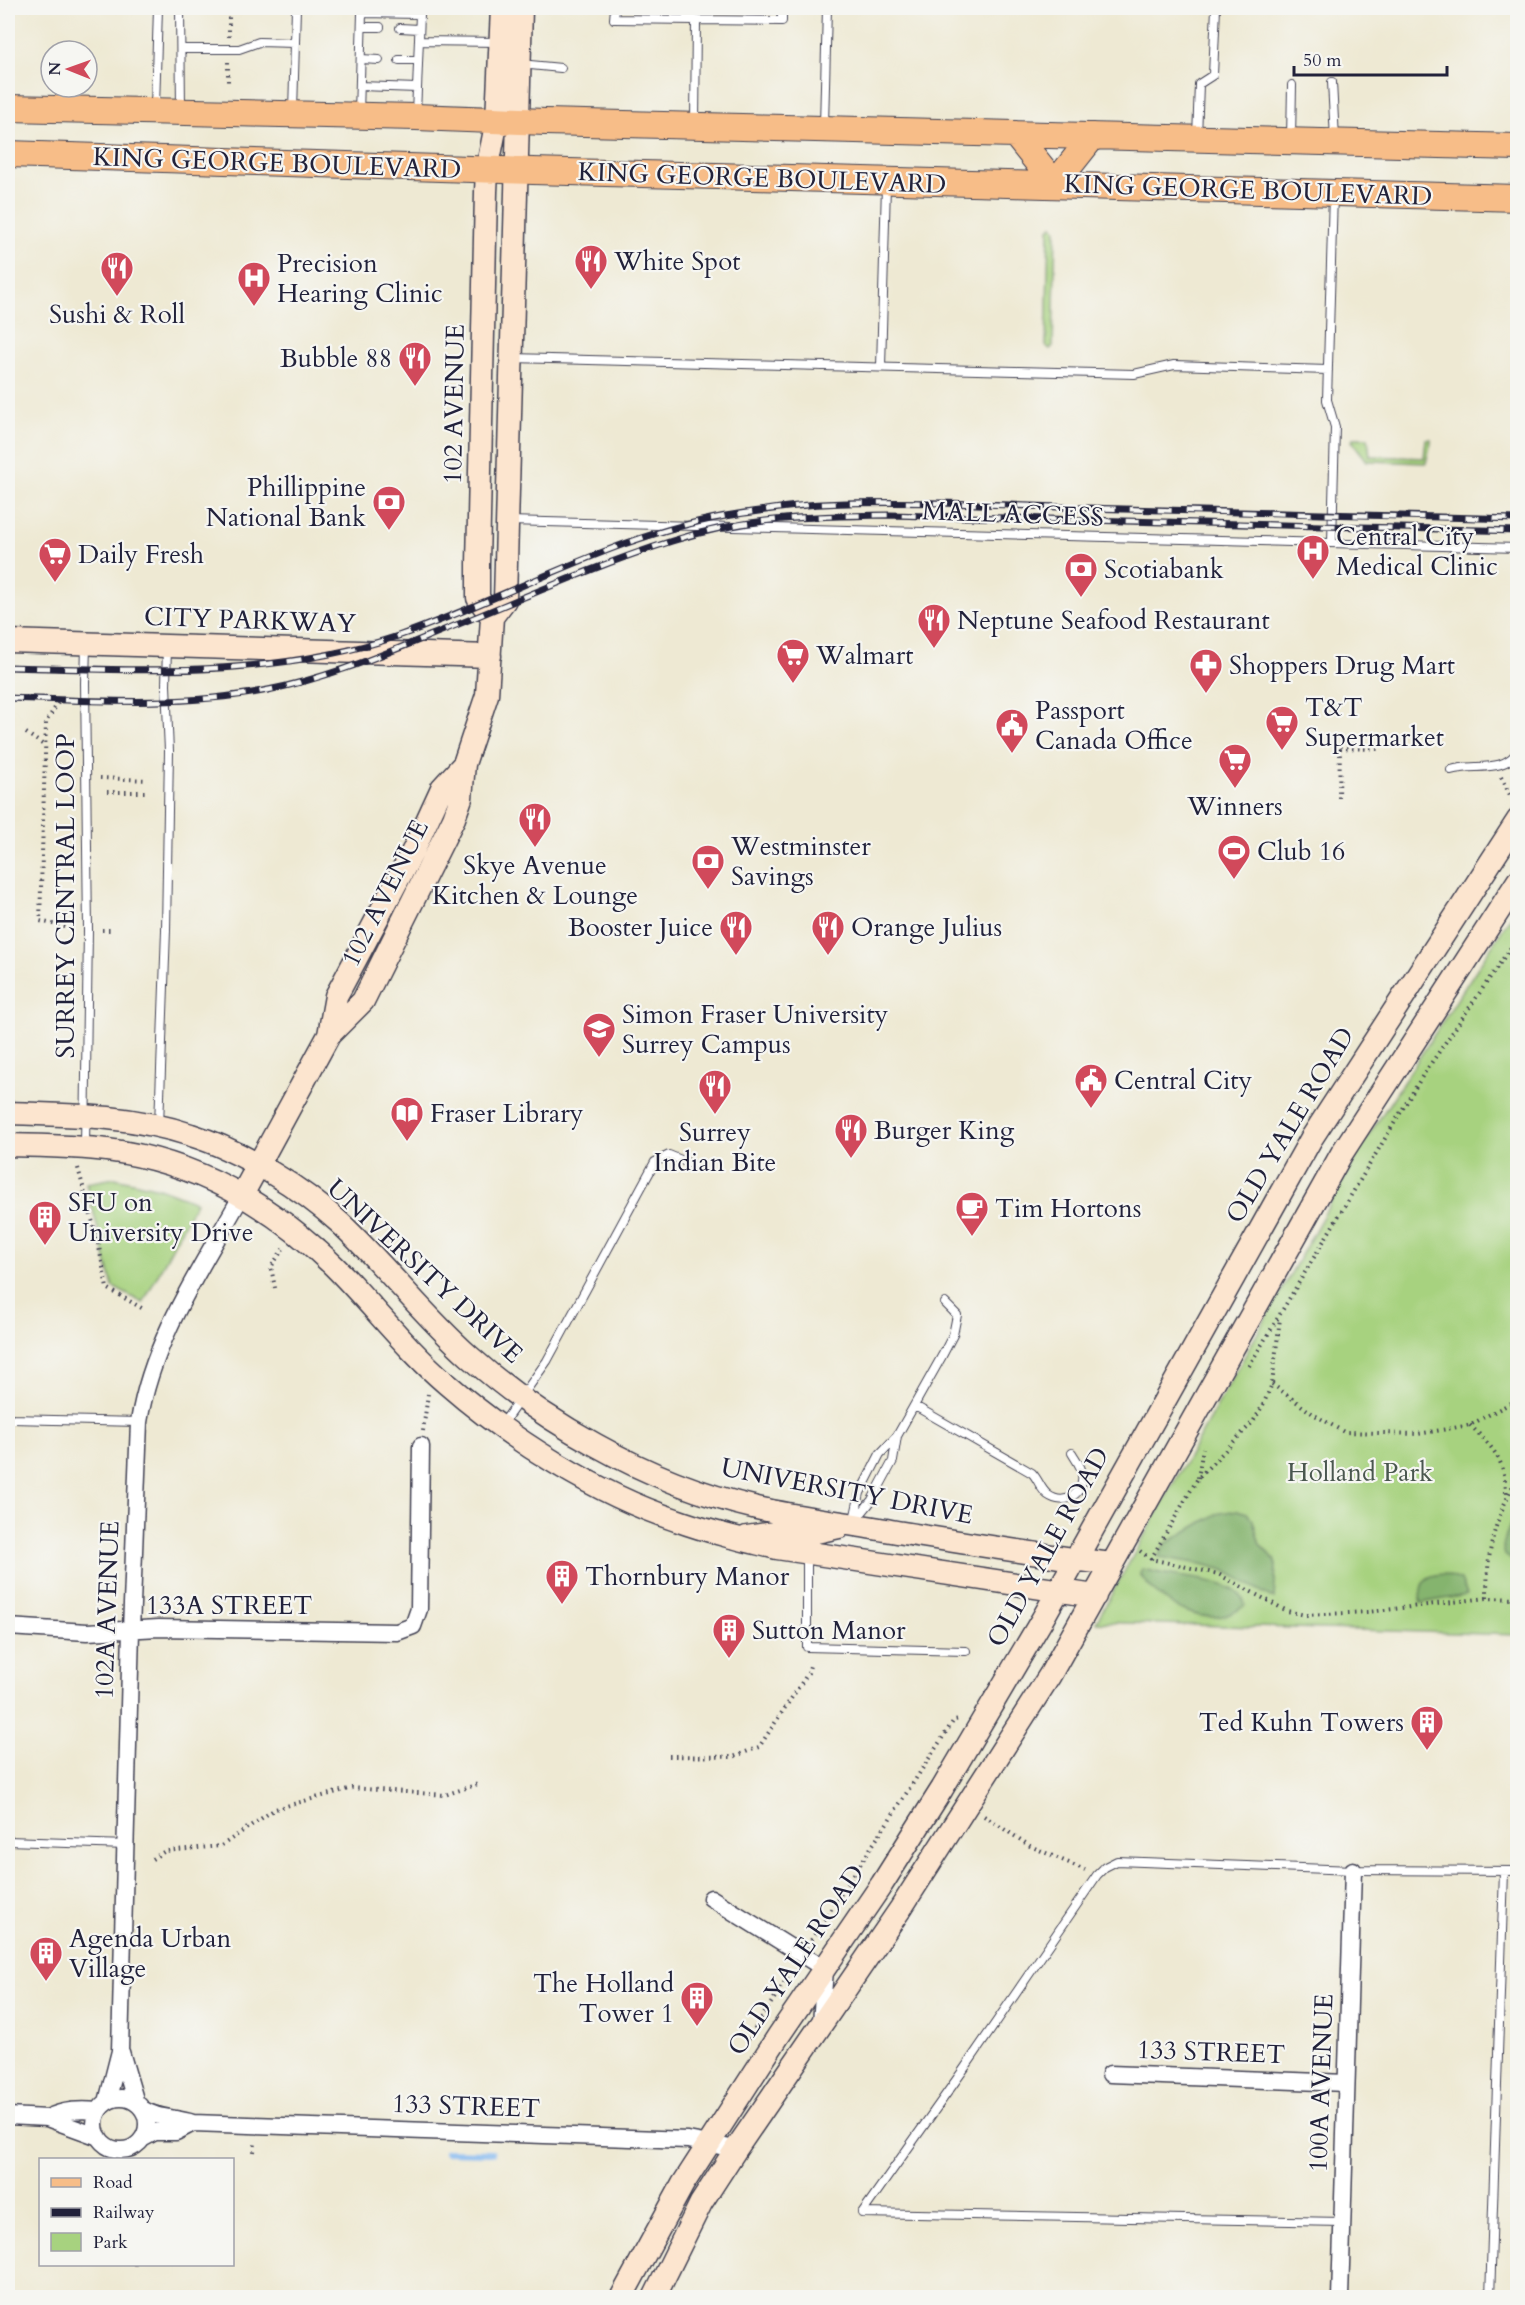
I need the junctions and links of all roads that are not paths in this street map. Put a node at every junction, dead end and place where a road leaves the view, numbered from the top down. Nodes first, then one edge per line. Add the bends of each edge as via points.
1 (158, 8) edge
2 (180, 8) edge
3 (296, 8) edge
4 (502, 8) edge
5 (521, 8) edge
6 (615, 8) edge
7 (782, 8) edge
8 (827, 8) edge
9 (1216, 8) edge
10 (696, 20) junction
11 (362, 27) junction
12 (380, 27) dead end
13 (400, 28) dead end
14 (419, 29) junction
15 (419, 41) junction
16 (501, 42) junction
17 (295, 43) junction
18 (181, 49) junction
19 (361, 59) junction
20 (379, 60) dead end
21 (399, 60) dead end
22 (418, 60) junction
23 (520, 64) junction
24 (561, 68) dead end
25 (1332, 82) dead end
26 (1292, 85) dead end
27 (360, 86) junction
28 (417, 88) junction
29 (8, 108) edge
30 (155, 111) junction
31 (181, 111) junction
32 (292, 114) junction
33 (359, 116) junction
34 (416, 117) junction
35 (508, 121) junction
36 (695, 125) junction
37 (824, 129) junction
38 (1015, 134) junction
39 (1093, 136) junction
40 (1197, 139) junction
41 (1291, 141) junction
42 (1335, 143) junction
43 (1518, 147) edge
44 (8, 154) edge
45 (487, 170) junction
46 (517, 171) junction
47 (886, 181) junction
48 (1055, 184) junction
49 (1333, 194) junction
50 (1518, 198) edge
51 (512, 358) junction
52 (881, 367) junction
53 (1328, 370) junction
54 (508, 521) junction
55 (1332, 543) junction
56 (1518, 548) edge
57 (492, 617) junction
58 (8, 641) edge
59 (86, 643) junction
60 (167, 646) junction
61 (490, 656) junction
62 (1518, 751) edge
63 (1451, 770) dead end
64 (1518, 820) edge
65 (1518, 881) edge
66 (1349, 1077) junction
67 (1374, 1101) junction
68 (8, 1113) edge
69 (86, 1115) junction
70 (159, 1125) junction
71 (8, 1145) edge
72 (81, 1156) junction
73 (258, 1166) junction
74 (698, 1167) dead end
75 (242, 1194) junction
76 (945, 1303) dead end
77 (521, 1398) junction
78 (915, 1406) junction
79 (8, 1416) edge
80 (139, 1422) junction
81 (501, 1427) junction
82 (897, 1436) junction
83 (421, 1446) road end
84 (1072, 1453) dead end
85 (852, 1524) junction
86 (737, 1539) junction
87 (807, 1552) junction
88 (1075, 1559) junction
89 (1112, 1564) junction
90 (1058, 1591) junction
91 (1095, 1596) junction
92 (8, 1627) edge
93 (131, 1630) junction
94 (966, 1651) dead end
95 (8, 1841) edge
96 (127, 1845) junction
97 (1353, 1870) junction
98 (1504, 1871) junction
99 (1518, 1871) edge
100 (711, 1898) dead end
101 (825, 1968) junction
102 (821, 2024) junction
103 (120, 2051) junction
104 (1110, 2074) dead end
105 (1346, 2083) junction
106 (103, 2106) junction
107 (139, 2106) junction
108 (8, 2116) edge
109 (47, 2118) junction
110 (193, 2123) junction
111 (99, 2137) junction
112 (142, 2139) junction
113 (710, 2142) junction
114 (736, 2149) junction
115 (1342, 2222) junction
116 (621, 2298) edge
117 (654, 2298) edge
118 (1340, 2298) edge
119 (1490, 2298) edge

1 - 30 lane
2 - 18 lane
3 - 17 lane
4 - 16 main road, 102 AVENUE
5 - 23 main road, 102 AVENUE
6 - 10 lane via 614,19
7 - 10 lane via 782,21
8 - 37 lane
9 - 40 lane via 1213,75 1199,84
10 - 36 lane
11 - 12 lane
11 - 14 lane via 362,13 420,14
11 - 19 lane
13 - 14 lane
14 - 15 lane
15 - 16 lane
15 - 22 lane
16 - 35 main road, 102 AVENUE
17 - 18 lane via 259,42 239,49
17 - 32 lane
18 - 31 lane
19 - 20 lane
19 - 27 lane
21 - 22 lane
22 - 28 lane
23 - 24 lane
23 - 35 main road, 102 AVENUE
25 - 42 lane
26 - 41 lane
27 - 28 lane
27 - 33 lane
28 - 34 lane
29 - 30 main road, KING GEORGE BOULEVARD
30 - 31 main road, KING GEORGE BOULEVARD
31 - 32 main road, KING GEORGE BOULEVARD
32 - 33 main road, KING GEORGE BOULEVARD
33 - 34 main road, KING GEORGE BOULEVARD
34 - 35 main road, KING GEORGE BOULEVARD
35 - 36 main road, KING GEORGE BOULEVARD
35 - 45 main road, 102 AVENUE
35 - 46 main road, 102 AVENUE
36 - 37 main road, KING GEORGE BOULEVARD
37 - 38 main road, KING GEORGE BOULEVARD
38 - 39 main road, KING GEORGE BOULEVARD
38 - 48 main road
39 - 40 main road, KING GEORGE BOULEVARD
39 - 48 main road
40 - 41 main road, KING GEORGE BOULEVARD
41 - 42 main road, KING GEORGE BOULEVARD
42 - 43 main road, KING GEORGE BOULEVARD
44 - 45 main road, KING GEORGE BOULEVARD
45 - 46 main road, KING GEORGE BOULEVARD
45 - 57 main road, 102 AVENUE via 478,598
46 - 47 main road, KING GEORGE BOULEVARD
46 - 51 main road, 102 AVENUE
47 - 48 main road, KING GEORGE BOULEVARD
47 - 52 lane
48 - 49 main road, KING GEORGE BOULEVARD
49 - 50 main road, KING GEORGE BOULEVARD
49 - 53 lane
51 - 52 lane
51 - 54 main road, 102 AVENUE
52 - 53 lane via 1134,374 1174,365
53 - 55 lane via 1327,400 1335,427
54 - 55 lane, MALL ACCESS
54 - 57 main road, 102 AVENUE via 505,600
55 - 56 lane, MALL ACCESS
57 - 61 main road, 102 AVENUE
58 - 59 main road, CITY PARKWAY
59 - 60 main road, CITY PARKWAY
59 - 69 lane, SURREY CENTRAL LOOP
60 - 61 main road, CITY PARKWAY
60 - 70 lane via 168,823
61 - 73 main road, 102 AVENUE via 485,704 464,764 442,788 336,996 329,1035
62 - 63 lane via 1506,764
64 - 66 main road, OLD YALE ROAD
65 - 67 main road
66 - 67 main road
66 - 88 main road, OLD YALE ROAD
67 - 89 main road
68 - 69 main road, UNIVERSITY DRIVE
69 - 70 main road, UNIVERSITY DRIVE
69 - 72 lane, SURREY CENTRAL LOOP
70 - 73 main road, UNIVERSITY DRIVE via 194,1135
71 - 72 main road
72 - 75 main road via 108,1150 174,1166
73 - 75 main road, 102 AVENUE
73 - 77 main road, UNIVERSITY DRIVE via 338,1221 469,1357
74 - 77 lane via 669,1155 655,1162 547,1361
75 - 80 street, 102A AVENUE via 157,1355
75 - 81 main road via 316,1249 424,1363
76 - 78 lane via 957,1315 953,1335
77 - 81 lane
77 - 85 main road, UNIVERSITY DRIVE via 599,1448 691,1488 756,1508
78 - 82 lane
78 - 84 lane via 1032,1473 1050,1497 1070,1498 1082,1486 1082,1472
79 - 80 lane
80 - 93 street, 102A AVENUE
81 - 86 main road via 542,1455 617,1495 674,1520
82 - 85 lane via 880,1454 860,1493
82 - 85 lane via 893,1461 872,1500
83 - 93 street, 133A STREET via 419,1609 412,1626 397,1632
85 - 86 main road via 807,1534 781,1532
85 - 88 main road, UNIVERSITY DRIVE
86 - 87 main road
87 - 90 main road
87 - 94 lane via 807,1647
88 - 89 main road, UNIVERSITY DRIVE
88 - 90 main road, OLD YALE ROAD
89 - 91 main road
90 - 91 main road
90 - 101 main road, OLD YALE ROAD via 942,1789
91 - 102 main road via 968,1805
92 - 93 street, 133A STREET via 87,1632
93 - 96 street, 102A AVENUE
95 - 96 lane
96 - 103 street, 102A AVENUE
97 - 98 lane
97 - 105 street, 100A AVENUE
97 - 115 lane via 1117,1861 1105,1867 862,2213
98 - 99 lane
98 - 119 lane
100 - 101 street
101 - 102 street
101 - 113 main road, OLD YALE ROAD
102 - 114 main road
103 - 106 street, 102A AVENUE
103 - 107 street, 102A AVENUE
104 - 105 street, 133 STREET
105 - 115 street, 100A AVENUE
106 - 107 street via 122,2098
106 - 109 street via 63,2111
106 - 111 street via 95,2124
107 - 110 street, 133 STREET via 150,2114
107 - 112 street via 146,2124
108 - 109 street
109 - 111 street
110 - 112 street, 133 STREET via 176,2132 155,2132
110 - 113 street, 133 STREET
111 - 112 street via 108,2146 122,2150
113 - 114 street, 133 STREET
113 - 116 main road, OLD YALE ROAD via 668,2209
114 - 117 main road via 701,2203
115 - 118 street, 100A AVENUE

